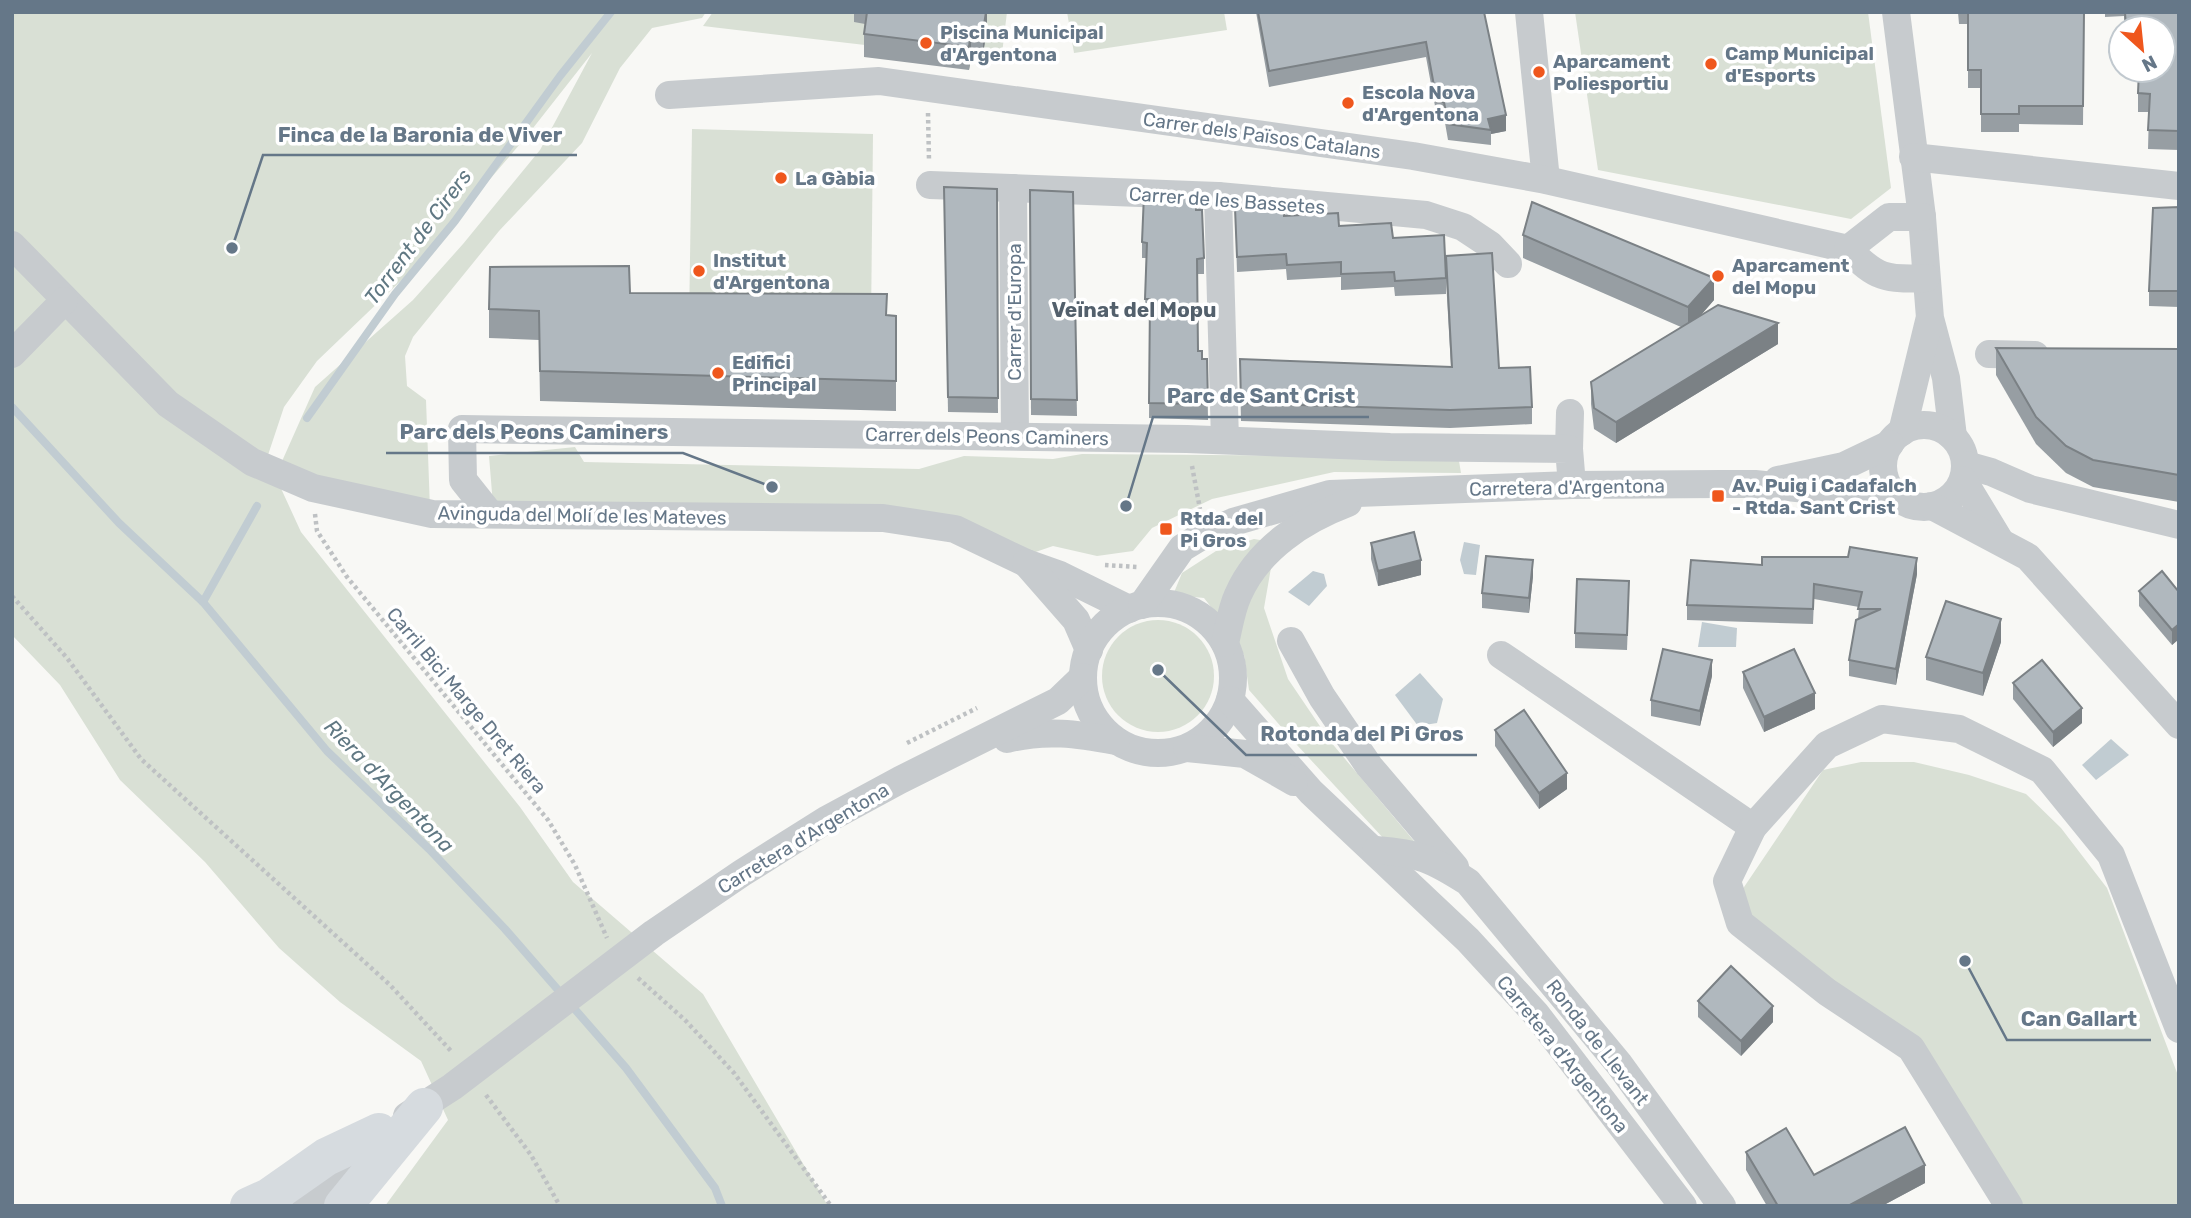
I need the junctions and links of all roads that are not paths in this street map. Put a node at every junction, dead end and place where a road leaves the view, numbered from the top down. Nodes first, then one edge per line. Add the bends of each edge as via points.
1 (1529, 12) edge
2 (1896, 12) edge
3 (669, 95) dead end
4 (1913, 157) junction
5 (1546, 180) junction
6 (930, 185) road end
7 (2179, 186) edge
8 (1013, 188) junction
9 (1218, 196) junction
10 (1922, 217) junction
11 (12, 245) edge
12 (1848, 249) junction
13 (1508, 264) dead end
14 (1926, 278) junction
15 (64, 301) junction
16 (1930, 318) junction
17 (12, 354) edge
18 (1989, 354) dead end
19 (2057, 356) edge
20 (1570, 413) dead end
21 (1015, 436) junction
22 (1953, 437) junction
23 (1896, 438) junction
24 (1225, 440) junction
25 (1569, 449) junction
26 (1964, 473) junction
27 (1755, 484) junction
28 (1572, 485) junction
29 (1379, 492) junction
30 (1893, 492) junction
31 (1932, 506) junction
32 (490, 514) junction
33 (2179, 525) edge
34 (2002, 544) junction
35 (1026, 564) junction
36 (1135, 607) junction
37 (1291, 641) dead end
38 (1225, 643) junction
39 (1501, 655) dead end
40 (1086, 663) junction
41 (1230, 700) junction
42 (2179, 724) edge
43 (1116, 741) junction
44 (1187, 748) junction
45 (957, 753) junction
46 (1311, 792) junction
47 (1753, 827) junction
48 (1376, 850) junction
49 (1468, 882) junction
50 (2179, 1028) edge
51 (438, 1097) junction
52 (379, 1132) junction
53 (249, 1206) edge
54 (306, 1206) edge
55 (343, 1206) edge
56 (1682, 1206) edge
57 (1722, 1206) edge
58 (2009, 1206) edge

1 - 5 street
2 - 4 street
3 - 5 street, Carrer dels Països Catalans via 879,81 1413,156
4 - 7 street
4 - 10 street
5 - 12 street, Carrer dels Països Catalans
6 - 8 street, Carrer de les Bassetes
8 - 9 street, Carrer de les Bassetes
8 - 21 street, Carrer d'Europa
9 - 13 street, Carrer de les Bassetes via 1426,215 1463,227
9 - 24 street
10 - 12 street via 1889,217
10 - 14 street
11 - 15 street, Avinguda del Molí de les Mateves
12 - 14 street via 1870,272 1892,280
14 - 16 street
15 - 17 street
15 - 32 street, Avinguda del Molí de les Mateves via 168,404 252,462 313,488 432,514
16 - 22 street via 1946,378
16 - 23 street
18 - 19 street
20 - 25 street
21 - 24 street, Carrer dels Peons Caminers
21 - 32 street, Carrer dels Peons Caminers via 462,429 463,480
22 - 23 street via 1928,425
22 - 26 street via 1962,450
23 - 27 street, Carretera d'Argentona via 1844,466
23 - 30 street via 1883,469
24 - 25 street, Carrer dels Peons Caminers
25 - 28 street
26 - 31 street via 1951,497
26 - 33 street via 1991,472 2030,489
26 - 34 street
27 - 28 street, Carretera d'Argentona
27 - 30 street, Carretera d'Argentona via 1823,493
28 - 29 street, Carretera d'Argentona
29 - 36 street, Carretera d'Argentona via 1330,494 1205,534 1182,548
29 - 38 street, Carretera d'Argentona via 1302,523 1275,546 1238,595
30 - 31 street via 1907,503
31 - 34 street
32 - 35 street, Avinguda del Molí de les Mateves via 884,518 954,529
34 - 42 street via 2028,557
35 - 36 street
35 - 40 street via 1076,620
36 - 38 street via 1169,604 1192,611 1211,624
36 - 40 street via 1105,625
37 - 49 street, Ronda de Llevant via 1369,766
38 - 41 street via 1233,671
39 - 47 street
40 - 43 street via 1086,698 1094,718
40 - 45 street via 1058,702
41 - 44 street via 1214,729
41 - 46 street
43 - 44 street via 1151,753
43 - 45 street via 1033,732
44 - 46 street via 1245,754
45 - 51 street, Carretera d'Argentona via 826,820 654,933
46 - 48 street, Carretera d'Argentona
47 - 50 street via 1827,746 1882,719 1959,729 2042,770 2111,855
47 - 58 street via 1727,881 1740,923 1828,992 1911,1048
48 - 49 street, Ronda de Llevant via 1412,852
48 - 56 street, Carretera d'Argentona via 1536,1014
49 - 57 street, Ronda de Llevant via 1619,1064
51 - 52 street, Carretera d'Argentona
51 - 55 highway
52 - 53 highway via 327,1157
52 - 54 street

